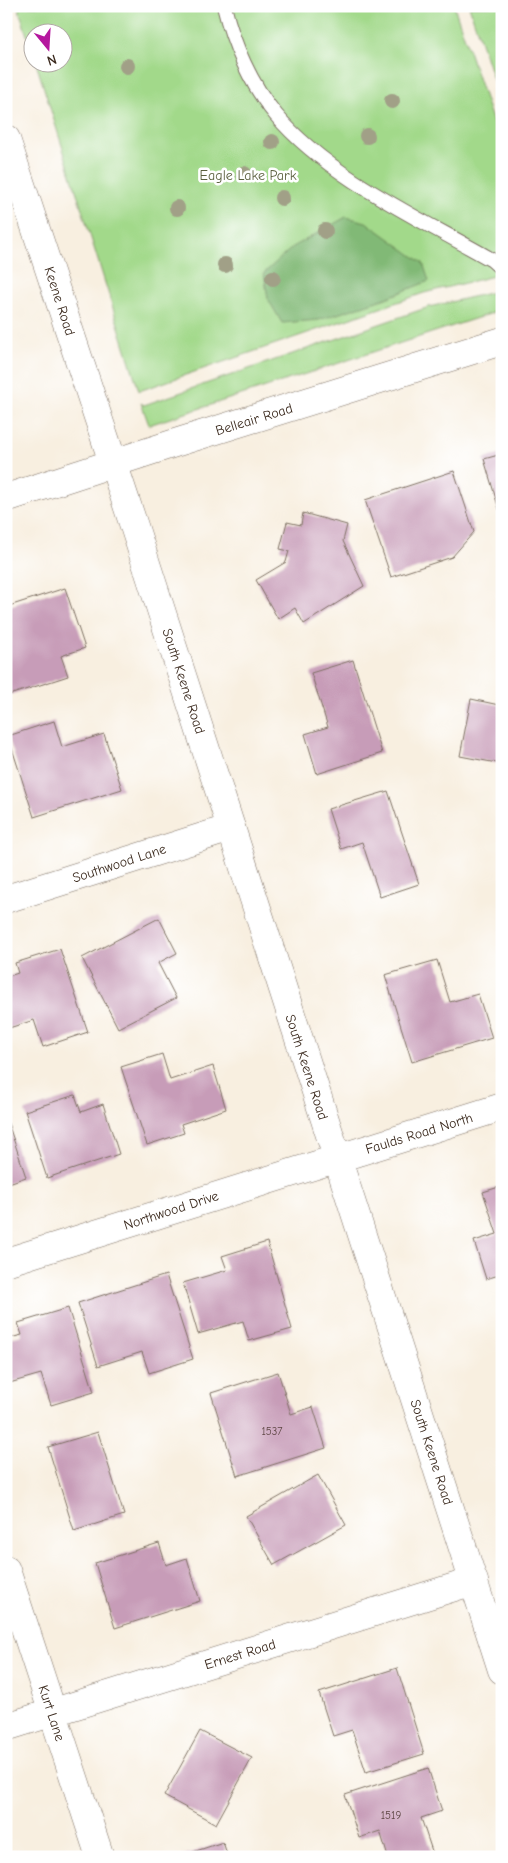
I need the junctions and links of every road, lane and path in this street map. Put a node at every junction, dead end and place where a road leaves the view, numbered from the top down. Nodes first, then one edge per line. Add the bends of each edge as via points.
1 (224, 6) edge
2 (6, 140) edge
3 (502, 269) edge
4 (502, 342) edge
5 (113, 462) junction
6 (6, 498) edge
7 (231, 828) junction
8 (6, 899) edge
9 (502, 1107) edge
10 (336, 1158) junction
11 (6, 1262) edge
12 (6, 1570) edge
13 (474, 1581) junction
14 (502, 1670) edge
15 (52, 1712) junction
16 (6, 1726) edge
17 (100, 1857) edge

1 - 3 lane via 248,72 276,114 315,154
2 - 5 main road, Keene Road
4 - 5 main road, Belleair Road
5 - 6 main road, Belleair Road
5 - 7 main road, South Keene Road
7 - 8 main road, Southwood Lane
7 - 10 main road, South Keene Road
9 - 10 main road, Faulds Road North
10 - 11 main road, Northwood Drive
10 - 13 main road, South Keene Road
12 - 15 main road, Kurt Lane
13 - 14 main road, South Keene Road
13 - 15 main road, Ernest Road
15 - 16 main road, Ernest Road
15 - 17 main road, Kurt Lane

